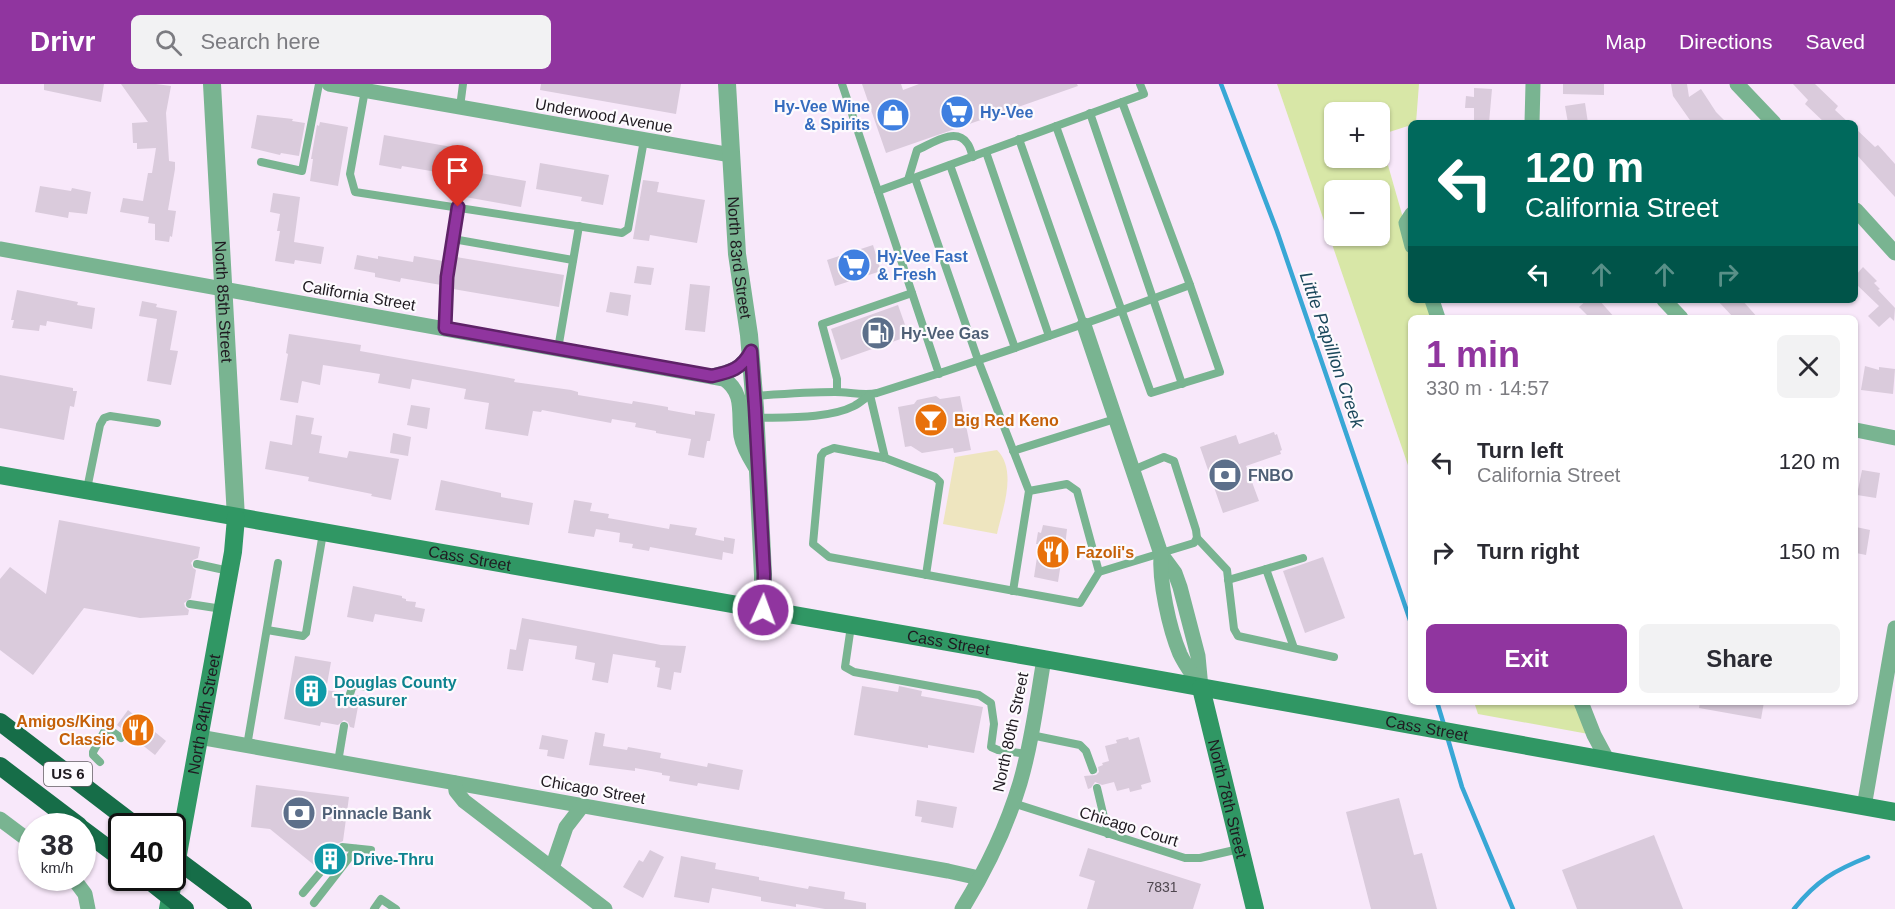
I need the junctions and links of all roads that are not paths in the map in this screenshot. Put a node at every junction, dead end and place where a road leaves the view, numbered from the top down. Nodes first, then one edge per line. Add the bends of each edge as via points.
1 (212, 84) edge
2 (319, 84) edge
3 (329, 84) edge
4 (463, 84) edge
5 (727, 84) edge
6 (842, 84) edge
7 (1140, 84) edge
8 (1533, 84) edge
9 (1737, 84) edge
10 (365, 90) junction
11 (1122, 102) junction
12 (460, 107) junction
13 (1090, 113) junction
14 (1532, 120) edge
15 (1771, 120) edge
16 (1056, 126) junction
17 (644, 140) junction
18 (1019, 140) junction
19 (986, 152) junction
20 (731, 155) junction
21 (973, 157) junction
22 (261, 162) dead end
23 (950, 165) junction
24 (911, 179) junction
25 (878, 191) junction
26 (458, 207) junction
27 (1858, 212) edge
28 (579, 226) junction
29 (453, 239) junction
30 (0, 249) edge
31 (1895, 253) edge
32 (573, 260) junction
33 (1190, 285) junction
34 (224, 289) junction
35 (912, 292) junction
36 (1155, 298) junction
37 (1667, 303) edge
38 (1121, 311) junction
39 (1678, 315) edge
40 (1084, 324) junction
41 (445, 328) junction
42 (1049, 336) junction
43 (1015, 348) junction
44 (558, 349) junction
45 (751, 351) junction
46 (978, 360) junction
47 (939, 374) junction
48 (712, 376) junction
49 (1182, 384) junction
50 (837, 392) junction
51 (870, 395) junction
52 (754, 396) junction
53 (756, 418) junction
54 (1115, 418) junction
55 (157, 423) dead end
56 (1858, 430) edge
57 (1895, 438) edge
58 (1013, 451) junction
59 (885, 458) junction
60 (758, 470) junction
61 (1133, 470) junction
62 (0, 475) edge
63 (87, 491) junction
64 (1029, 491) junction
65 (236, 518) junction
66 (323, 533) junction
67 (1197, 538) junction
68 (1161, 554) junction
69 (1303, 558) dead end
70 (278, 562) dead end
71 (197, 564) dead end
72 (1266, 569) junction
73 (229, 571) junction
74 (1099, 572) junction
75 (926, 575) junction
76 (1228, 580) junction
77 (1013, 591) junction
78 (190, 603) dead end
79 (222, 609) junction
80 (763, 610) junction
81 (851, 626) junction
82 (1895, 628) edge
83 (267, 630) junction
84 (1294, 648) junction
85 (1334, 657) dead end
86 (1044, 659) junction
87 (369, 687) dead end
88 (1202, 688) junction
89 (350, 694) dead end
90 (1582, 705) edge
91 (0, 722) edge
92 (344, 726) dead end
93 (1031, 735) junction
94 (200, 737) junction
95 (121, 738) dead end
96 (247, 746) junction
97 (1027, 754) junction
98 (100, 762) dead end
99 (338, 762) junction
100 (1608, 762) junction
101 (0, 766) edge
102 (1093, 770) dead end
103 (455, 783) junction
104 (1097, 788) dead end
105 (1013, 803) junction
106 (583, 806) junction
107 (1864, 807) junction
108 (1895, 812) edge
109 (61, 813) edge
110 (119, 813) edge
111 (184, 813) edge
112 (0, 819) edge
113 (18, 832) edge
114 (1108, 834) junction
115 (96, 839) edge
116 (108, 848) edge
117 (356, 849) junction
118 (1239, 849) junction
119 (371, 850) dead end
120 (336, 851) dead end
121 (186, 866) edge
122 (324, 868) dead end
123 (552, 868) junction
124 (979, 878) junction
125 (83, 891) edge
126 (158, 891) edge
127 (303, 893) dead end
128 (169, 903) edge
129 (314, 903) dead end
130 (88, 909) edge
131 (184, 909) edge
132 (243, 909) edge
133 (374, 909) edge
134 (396, 909) edge
135 (605, 909) edge
136 (962, 909) edge
137 (1255, 909) edge

1 - 34 street, North 85th Street
2 - 22 lane via 302,171
3 - 10 street, Underwood Avenue
4 - 12 lane
5 - 20 street, North 83rd Street
6 - 25 lane
7 - 11 lane via 1144,94
8 - 14 street
9 - 15 street
10 - 12 street, Underwood Avenue
10 - 26 lane via 350,174 355,192
11 - 13 lane
11 - 33 lane
12 - 17 street, Underwood Avenue
13 - 16 lane
13 - 36 lane
16 - 18 lane
16 - 38 lane
17 - 20 street, Underwood Avenue
17 - 28 lane via 627,229 622,233
18 - 19 lane
18 - 40 lane
19 - 21 lane
19 - 42 lane
20 - 45 street, North 83rd Street via 739,276
21 - 23 lane
21 - 24 lane via 966,141 948,136 917,150
23 - 24 lane
23 - 43 lane
24 - 25 lane
24 - 46 lane
25 - 35 lane
26 - 28 lane
26 - 29 lane
27 - 31 street
28 - 32 lane
29 - 32 lane
29 - 41 lane
30 - 34 street, California Street
32 - 44 lane
33 - 36 lane
33 - 49 lane via 1220,372
34 - 41 street, California Street
34 - 65 street, North 85th Street
35 - 47 lane
35 - 50 lane via 822,324
36 - 38 lane
36 - 49 lane
37 - 39 street
38 - 40 lane
38 - 49 lane via 1151,393
40 - 42 lane
40 - 54 street
41 - 44 street, California Street
42 - 43 lane
43 - 46 lane
44 - 48 street, California Street
45 - 48 street, California Street via 740,367
45 - 52 street, North 83rd Street
46 - 47 lane
46 - 58 lane
47 - 51 lane
48 - 60 street, California Street via 733,385 739,395 741,438
50 - 51 lane
50 - 52 lane
51 - 53 lane via 840,411
51 - 59 lane
52 - 53 street, North 83rd Street
53 - 60 street, North 83rd Street
54 - 58 lane
54 - 61 street
55 - 63 lane via 104,418
56 - 57 street
58 - 64 lane
59 - 75 lane via 940,482
59 - 75 lane via 834,448 821,456 813,544 829,557
60 - 80 street, North 83rd Street
61 - 67 lane via 1164,457 1174,461
61 - 68 street
62 - 63 main road, Cass Street
63 - 65 main road, Cass Street
64 - 74 lane via 1067,484 1077,491
64 - 77 lane
65 - 66 main road, Cass Street
65 - 73 main road, North 84th Street
66 - 80 main road, Cass Street
66 - 83 lane via 306,633 303,636
67 - 68 lane via 1194,543
67 - 76 lane via 1227,570
68 - 74 lane
68 - 88 street via 1180,587
69 - 72 lane
70 - 83 lane
71 - 73 lane
72 - 76 lane
72 - 84 lane
73 - 79 main road, North 84th Street
74 - 77 lane via 1080,603
75 - 77 lane
76 - 84 lane via 1238,636
78 - 79 lane
79 - 94 main road, North 84th Street
80 - 81 main road, Cass Street
81 - 86 main road, Cass Street
81 - 97 lane via 845,667 854,672 979,695 991,703 991,747
82 - 107 street
83 - 96 lane
84 - 85 lane
86 - 88 main road, Cass Street
86 - 93 street, North 80th Street
87 - 89 lane via 353,685
88 - 100 main road, Cass Street
88 - 118 main road, North 78th Street
90 - 100 street
91 - 110 highway, US 6
92 - 99 lane
93 - 97 street, North 80th Street
93 - 102 lane via 1080,745
94 - 96 street, Chicago Street
94 - 111 main road, North 84th Street
95 - 98 lane via 110,730 104,732 93,752
96 - 99 street, Chicago Street
97 - 105 street, North 80th Street
99 - 103 street, Chicago Street
100 - 107 main road, Cass Street
101 - 109 highway, US 6
103 - 106 street, Chicago Street
103 - 123 street via 464,801
104 - 114 lane
105 - 114 lane, Chicago Court
105 - 124 street, North 80th Street
106 - 123 street via 566,827
106 - 124 street, Chicago Street
107 - 108 main road, Cass Street
112 - 113 street
114 - 118 lane, Chicago Court via 1190,859
115 - 116 highway, US 6
117 - 119 lane
117 - 120 lane via 342,847
117 - 129 lane
118 - 137 main road, North 78th Street
121 - 132 highway
122 - 127 lane
123 - 135 street
124 - 136 street, North 80th Street
125 - 130 street
126 - 128 highway
128 - 131 highway
133 - 134 lane via 381,899

